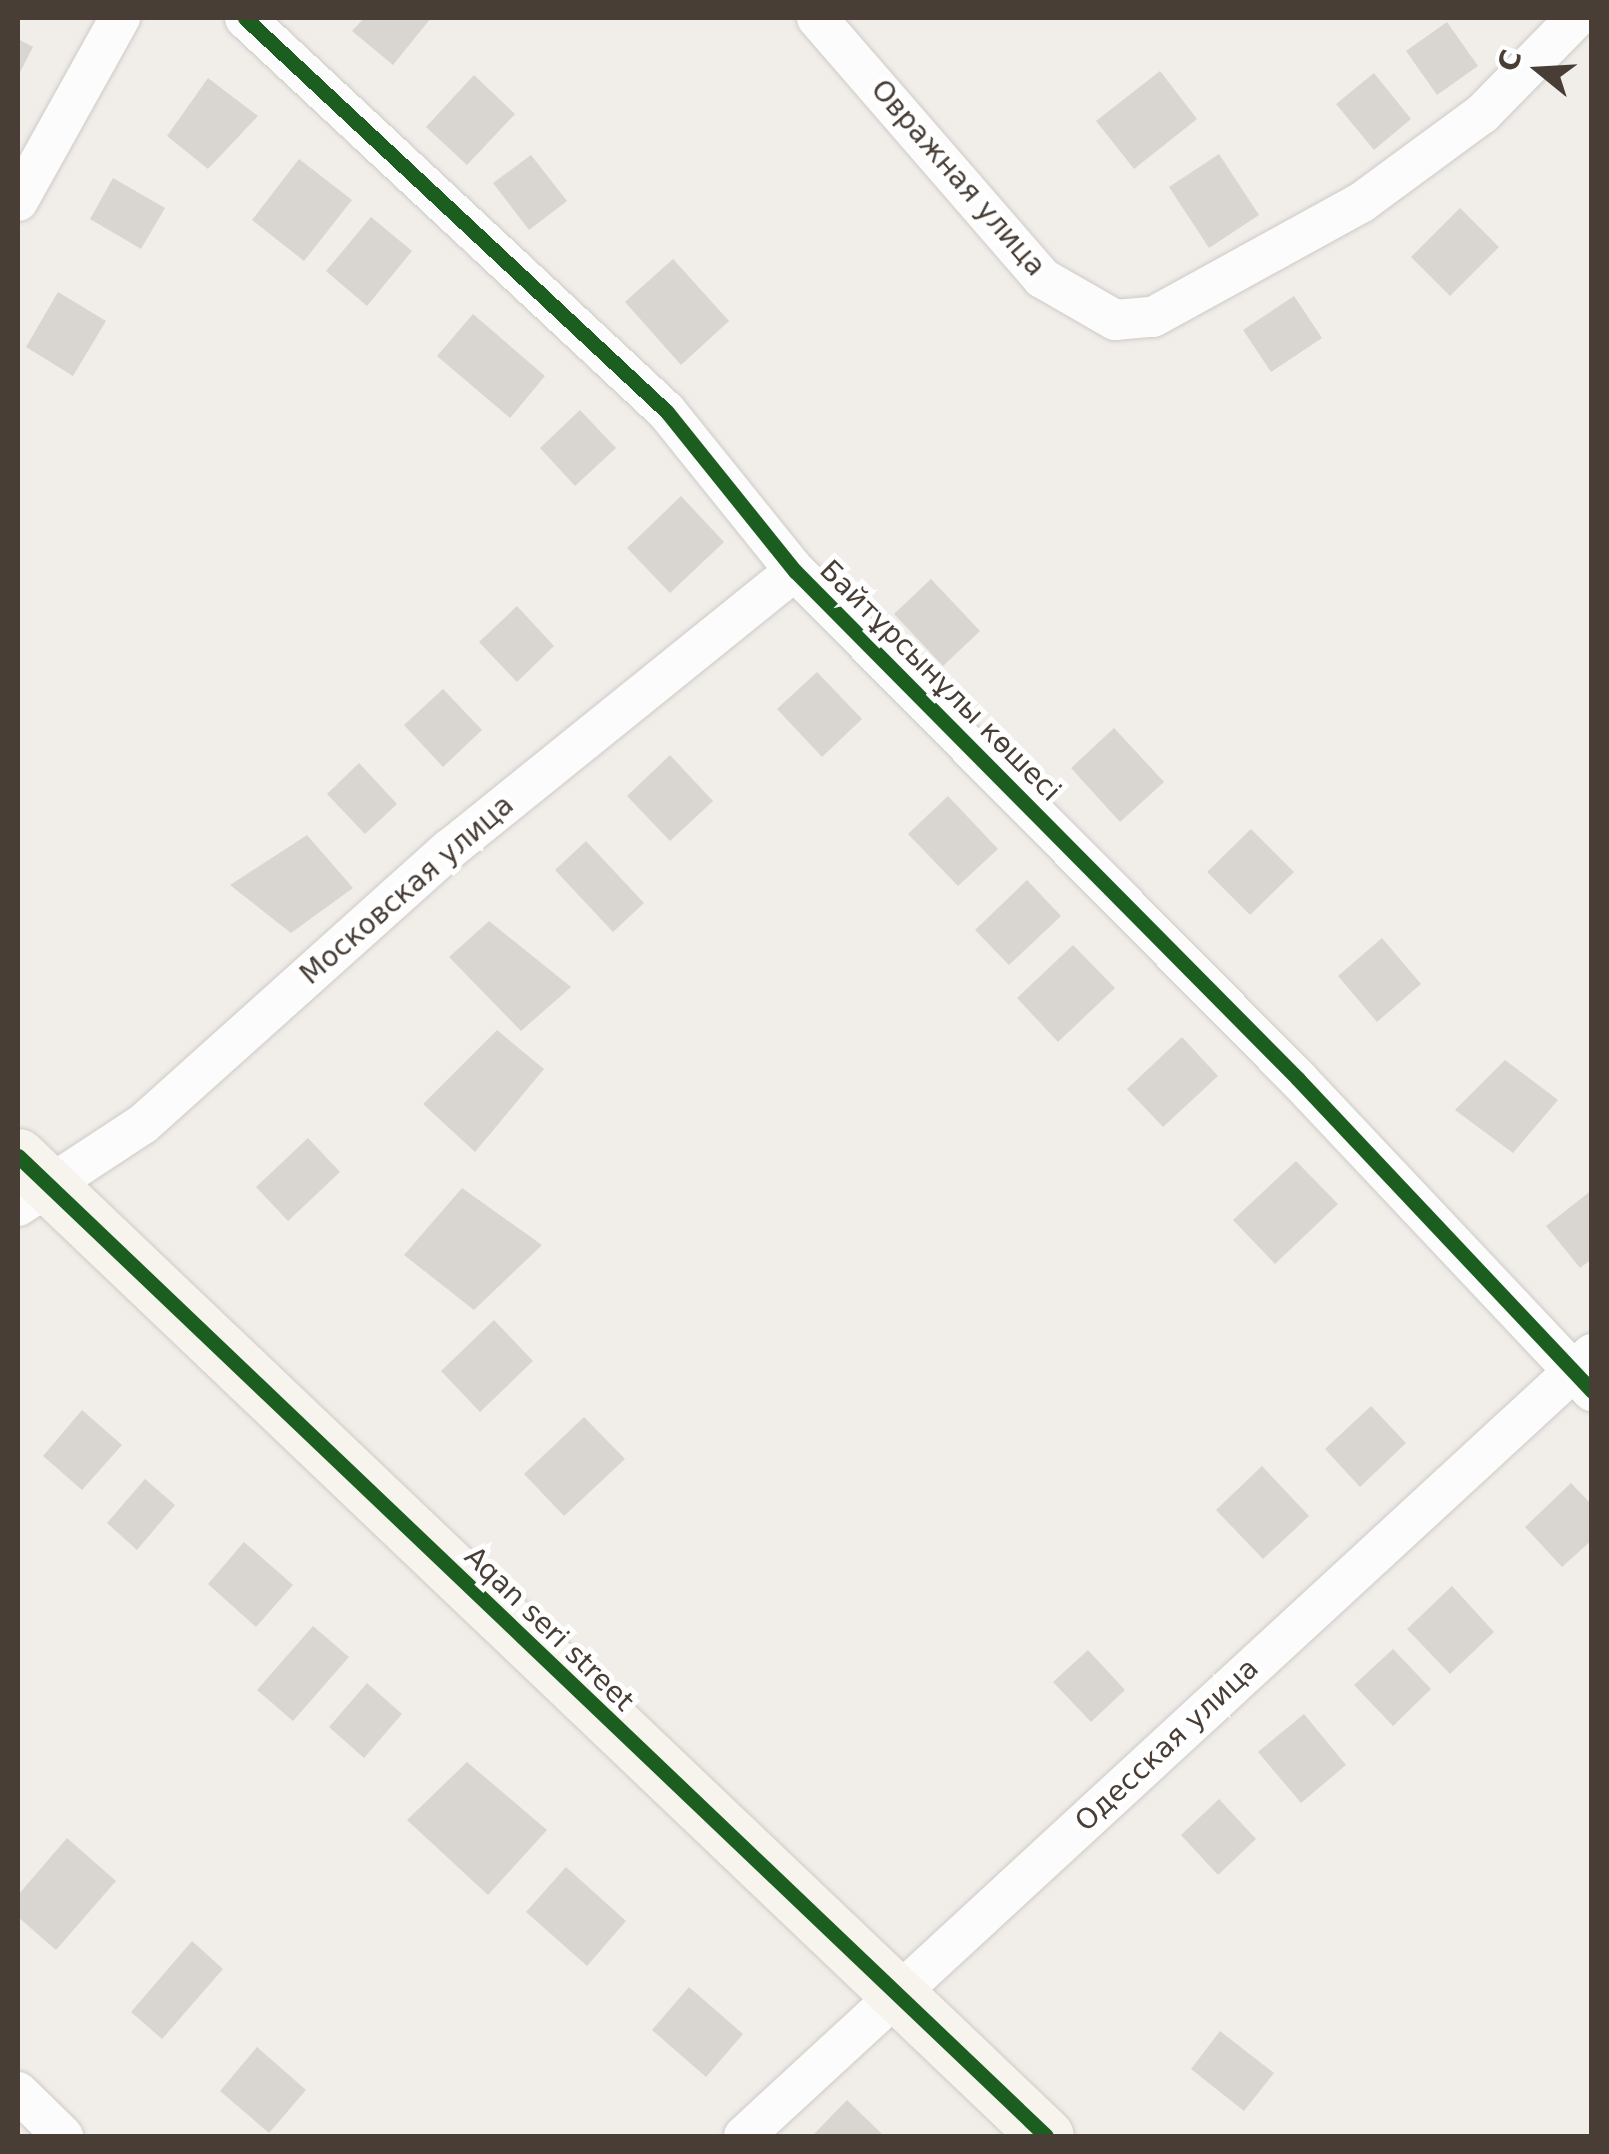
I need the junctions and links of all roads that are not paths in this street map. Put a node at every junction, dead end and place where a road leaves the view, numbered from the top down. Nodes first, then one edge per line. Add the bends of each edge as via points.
1 (120, 18) edge
2 (245, 18) edge
3 (817, 18) edge
4 (1576, 18) edge
5 (18, 201) edge
6 (796, 571) junction
7 (27, 1182) edge
8 (1585, 1372) edge
9 (896, 1994) junction
10 (18, 2092) edge
11 (63, 2136) edge
12 (744, 2136) edge
13 (1046, 2136) edge

1 - 5 street
2 - 6 street, Байтұрсынұлы көшесі via 667,412
3 - 4 street, Овражная улица via 1042,278 1115,320 1154,317 1362,202 1482,114
6 - 7 street, Московская улица via 450,849 143,1124
6 - 8 street, Байтұрсынұлы көшесі
7 - 9 street, Aqan seri street
8 - 9 street, Одесская улица
9 - 12 street, Одесская улица
9 - 13 street, Aqan seri street
10 - 11 street

